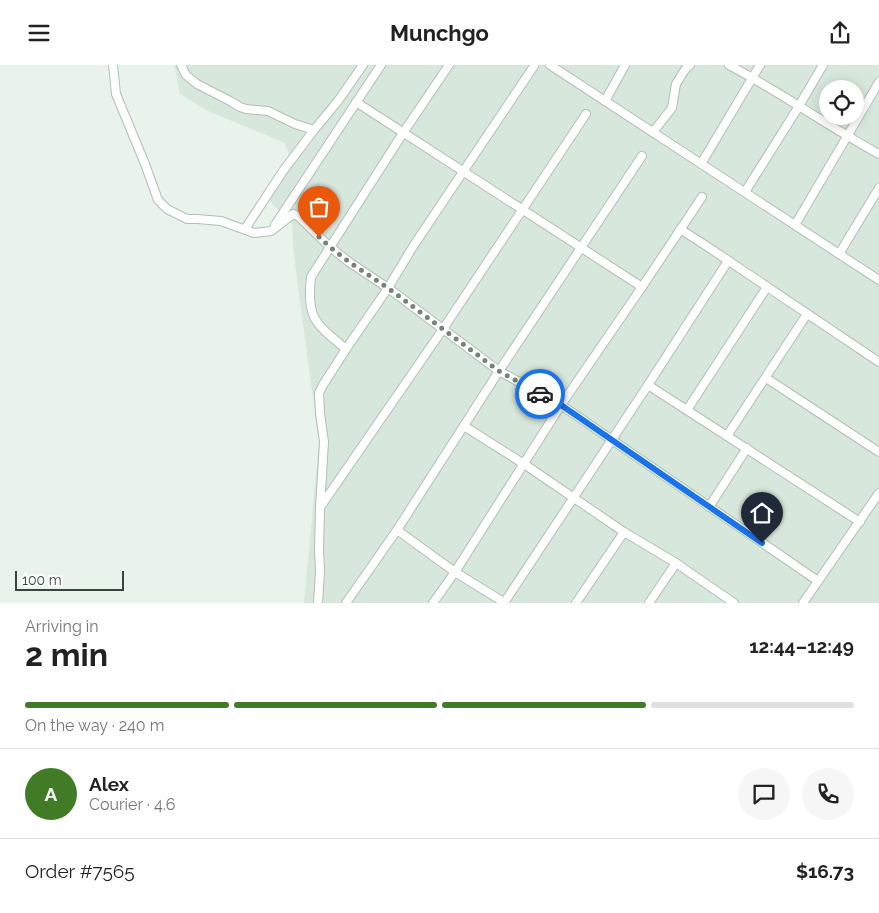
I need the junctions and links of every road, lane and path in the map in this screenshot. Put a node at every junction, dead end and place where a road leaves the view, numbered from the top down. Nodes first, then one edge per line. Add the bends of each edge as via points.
1 (114, 65) edge
2 (181, 65) edge
3 (363, 65) edge
4 (381, 65) edge
5 (449, 65) edge
6 (550, 65) edge
7 (625, 65) edge
8 (690, 65) edge
9 (729, 65) edge
10 (760, 65) edge
11 (823, 65) edge
12 (534, 66) edge
13 (753, 78) junction
14 (879, 82) edge
15 (605, 101) junction
16 (356, 102) junction
17 (799, 106) junction
18 (586, 114) dead end
19 (314, 129) junction
20 (653, 132) junction
21 (403, 133) junction
22 (847, 136) junction
23 (879, 154) edge
24 (642, 156) dead end
25 (701, 164) junction
26 (462, 172) junction
27 (879, 188) edge
28 (745, 192) junction
29 (702, 197) dead end
30 (522, 209) junction
31 (795, 225) junction
32 (245, 229) junction
33 (680, 229) junction
34 (271, 231) junction
35 (330, 247) junction
36 (581, 249) junction
37 (839, 254) junction
38 (728, 261) junction
39 (879, 280) edge
40 (642, 287) junction
41 (767, 287) junction
42 (388, 288) junction
43 (807, 314) junction
44 (443, 329) junction
45 (346, 349) junction
46 (879, 362) edge
47 (499, 371) junction
48 (766, 378) junction
49 (648, 385) junction
50 (561, 405) junction
51 (687, 410) junction
52 (464, 426) junction
53 (727, 436) junction
54 (611, 441) junction
55 (747, 448) junction
56 (879, 452) edge
57 (524, 464) junction
58 (574, 497) junction
59 (878, 497) edge
60 (320, 507) junction
61 (709, 507) junction
62 (860, 522) junction
63 (396, 530) junction
64 (624, 532) junction
65 (676, 563) junction
66 (456, 572) junction
67 (818, 581) junction
68 (723, 600) edge
69 (318, 603) edge
70 (346, 603) edge
71 (433, 603) edge
72 (505, 603) edge
73 (576, 603) edge
74 (649, 603) edge
75 (734, 603) edge
76 (803, 603) edge

1 - 32 street via 116,94 158,200 167,209 187,219 221,221
2 - 19 street via 186,75 197,84 240,107 268,111
3 - 19 street
4 - 16 street
5 - 21 street
6 - 15 street
7 - 15 street
8 - 20 street via 676,84 672,108
9 - 13 street
10 - 13 street
11 - 17 street
12 - 26 street
13 - 17 street
13 - 25 street
14 - 22 street
15 - 20 street
16 - 21 street
16 - 34 street
17 - 22 street
17 - 28 street
18 - 30 street
19 - 32 street
20 - 25 street
21 - 26 street
21 - 35 street
22 - 23 street
22 - 31 street
24 - 36 street
25 - 28 street
26 - 30 street
26 - 42 street
27 - 37 street
28 - 31 street
29 - 33 street
30 - 36 street
30 - 44 street
31 - 37 street
32 - 34 street via 254,233
33 - 38 street
33 - 40 street
34 - 35 street via 293,214
35 - 42 street
35 - 45 street via 310,277 311,310 322,329
36 - 40 street
36 - 47 street
37 - 39 street
38 - 41 street
38 - 49 street
40 - 50 street
41 - 43 street
41 - 51 street
42 - 44 street
42 - 45 street
43 - 46 street
43 - 48 street
44 - 47 street
44 - 60 street
45 - 60 street via 319,393 324,442
47 - 50 street
47 - 52 street
48 - 53 street
48 - 56 street
49 - 51 street
49 - 54 street
50 - 54 street
50 - 57 street
51 - 53 street
52 - 57 street
52 - 63 street
53 - 55 street
54 - 58 street
54 - 61 street
55 - 61 street
55 - 62 street
57 - 58 street
57 - 66 street
58 - 64 street
58 - 72 street
59 - 62 street
60 - 69 street
61 - 67 street
62 - 67 street
63 - 66 street
63 - 70 street
64 - 65 street
64 - 73 street
65 - 68 street
65 - 74 street
66 - 71 street
66 - 72 street
67 - 76 street
68 - 75 street

